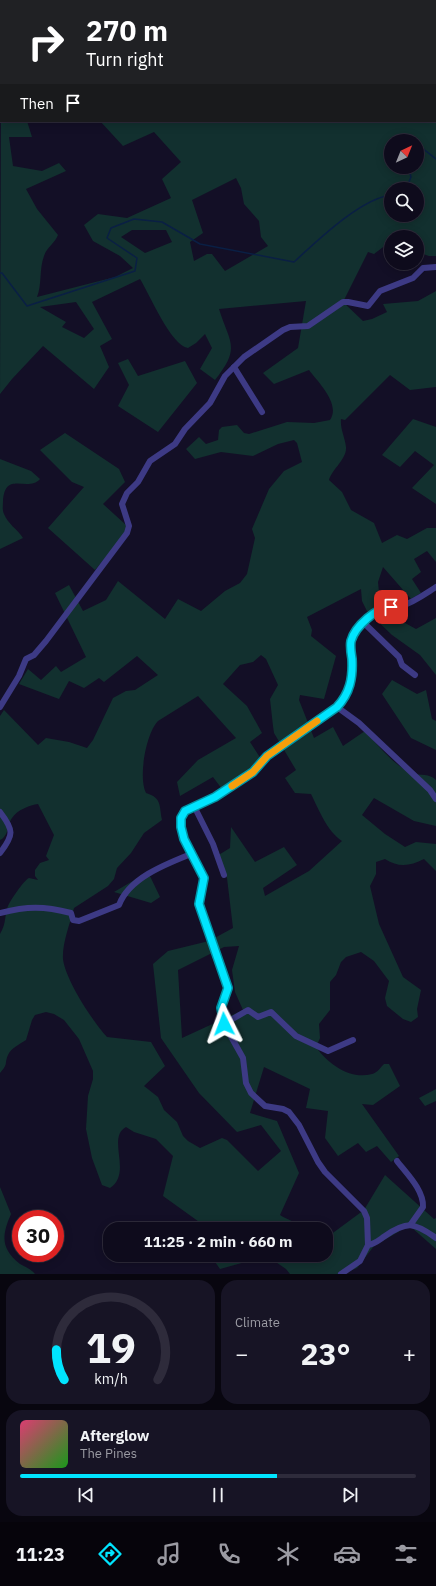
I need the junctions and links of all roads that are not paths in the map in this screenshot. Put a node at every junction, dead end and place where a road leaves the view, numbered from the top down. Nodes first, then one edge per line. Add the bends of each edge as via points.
1 (436, 267) edge
2 (234, 367) junction
3 (262, 412) dead end
4 (436, 587) edge
5 (364, 623) junction
6 (415, 675) dead end
7 (0, 707) edge
8 (337, 707) junction
9 (433, 790) edge
10 (436, 799) edge
11 (194, 806) junction
12 (0, 812) edge
13 (0, 853) edge
14 (191, 854) junction
15 (224, 875) dead end
16 (0, 913) edge
17 (224, 1024) junction
18 (354, 1040) dead end
19 (397, 1161) dead end
20 (411, 1224) junction
21 (436, 1238) edge
22 (368, 1245) junction
23 (341, 1274) edge

1 - 2 street via 423,268 413,278 380,292 368,306 343,302 308,326 283,330
2 - 3 street
2 - 7 street via 225,376 210,403 185,429 175,444 150,461 138,482 127,493 122,504 129,526 127,533 46,641 34,655 26,659 20,676
4 - 5 street via 402,605 383,607
5 - 6 street via 399,657 402,665
5 - 8 street via 351,642 351,680 344,699
8 - 9 street via 359,723
8 - 11 street via 267,756 253,772 215,797
9 - 10 street
11 - 14 street via 185,811 181,818 184,839
11 - 15 street via 213,844
12 - 13 street via 10,826 11,834
14 - 16 street via 156,868 123,895 119,905 79,921 73,920 72,913 50,908 23,907
14 - 17 street via 204,878 199,904 228,988 221,1008
17 - 18 street via 248,1010 258,1016 270,1012 296,1036 328,1051
17 - 22 street via 243,1058 246,1082 251,1093 265,1106 289,1112 325,1172 364,1211 367,1218
19 - 20 street via 419,1191 423,1204
20 - 21 street
20 - 22 street via 402,1226 374,1244
22 - 23 street via 360,1261

